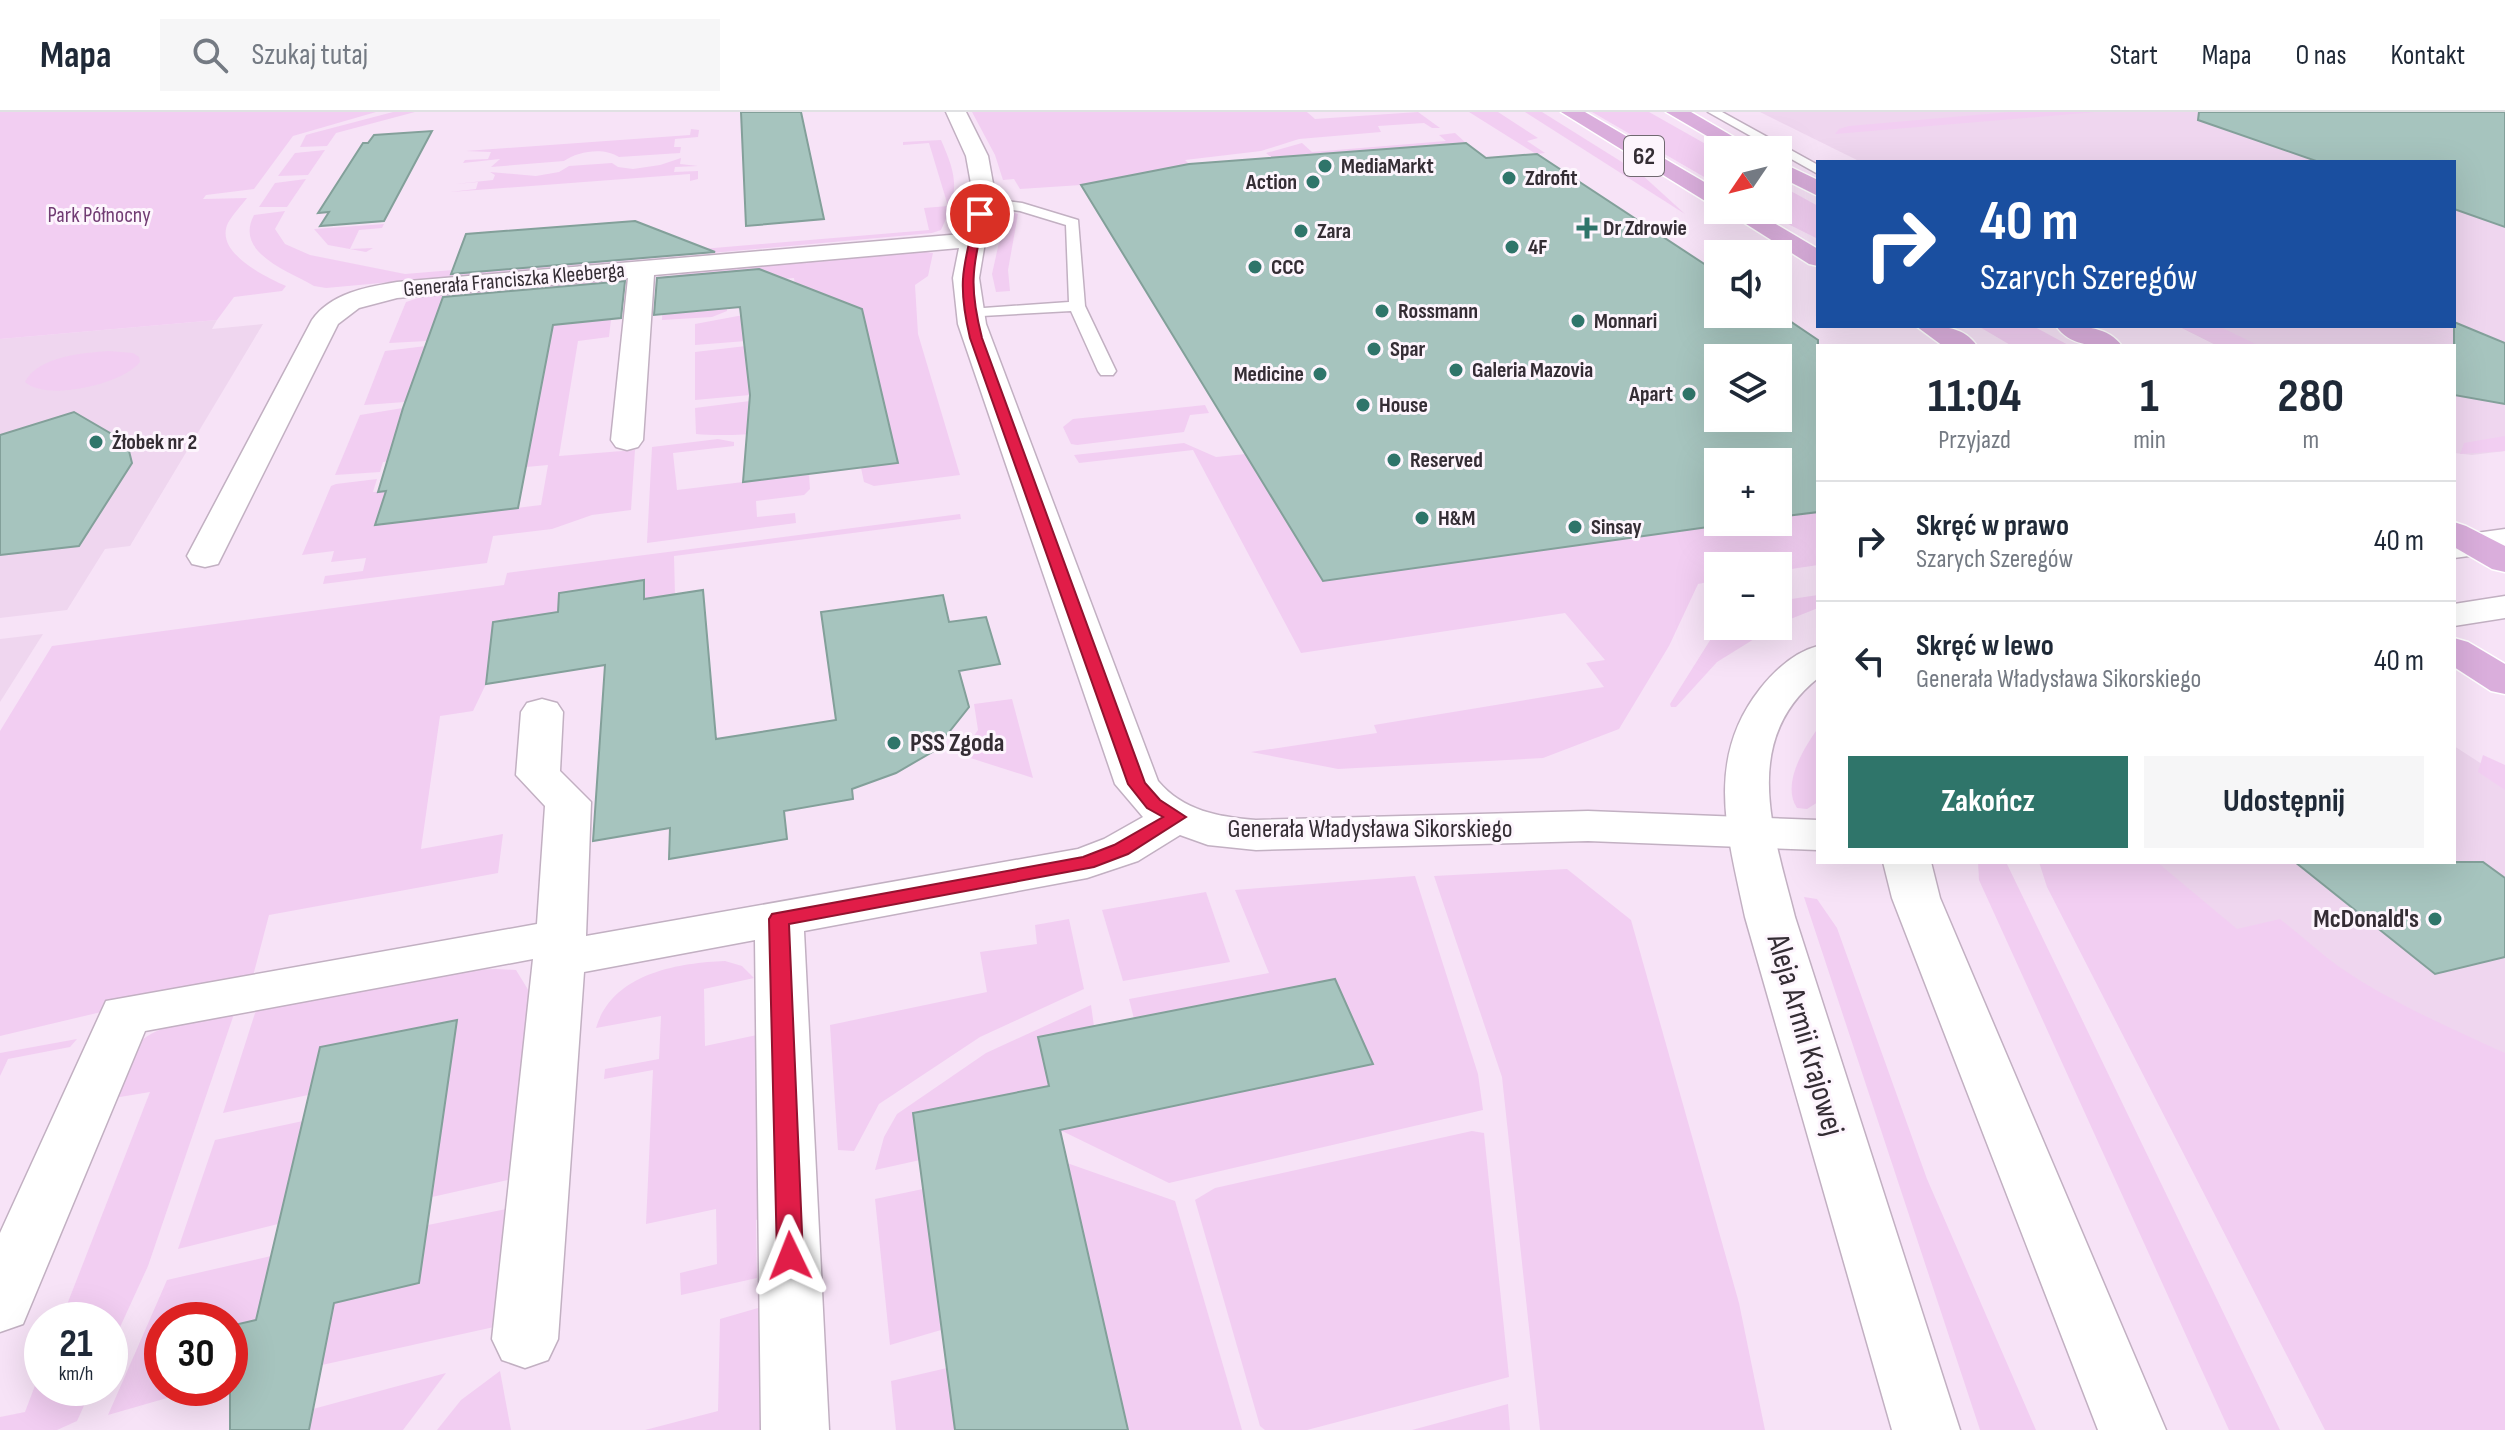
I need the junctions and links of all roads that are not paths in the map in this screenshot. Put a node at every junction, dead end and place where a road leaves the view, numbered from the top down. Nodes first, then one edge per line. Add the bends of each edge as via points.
1 (956, 112) edge
2 (1571, 112) edge
3 (1676, 112) edge
4 (1714, 112) edge
5 (1720, 136) edge
6 (1816, 169) edge
7 (1792, 175) edge
8 (1816, 188) edge
9 (1704, 191) edge
10 (982, 202) junction
11 (1759, 224) edge
12 (973, 240) junction
13 (1816, 258) edge
14 (642, 268) junction
15 (1077, 306) junction
16 (970, 314) junction
17 (1933, 328) edge
18 (2074, 328) edge
19 (1960, 344) edge
20 (2104, 344) edge
21 (1107, 371) dead end
22 (627, 440) dead end
23 (205, 556) dead end
24 (2505, 607) edge
25 (2456, 615) edge
26 (2456, 651) edge
27 (1816, 659) edge
28 (2505, 682) edge
29 (542, 712) dead end
30 (1177, 817) junction
31 (1752, 831) junction
32 (1816, 835) edge
33 (1908, 864) edge
34 (779, 919) junction
35 (560, 948) junction
36 (0, 1304) edge
37 (525, 1339) dead end
38 (795, 1430) edge
39 (1926, 1430) edge
40 (2132, 1430) edge

1 - 10 street, Generała Władysława Sikorskiego via 977,156
2 - 9 main road, 62
3 - 5 main road, 62
4 - 6 lane
7 - 8 main road
10 - 12 street, Generała Władysława Sikorskiego
10 - 15 lane via 1022,207 1073,223
11 - 13 main road
12 - 14 street, Generała Franciszka Kleeberga
12 - 16 street, Generała Władysława Sikorskiego via 966,278
14 - 22 street
14 - 23 street, Generała Franciszka Kleeberga via 508,290 397,290 339,306 326,320
15 - 16 lane
15 - 21 lane
16 - 30 street, Generała Władysława Sikorskiego via 1137,784 1153,804
17 - 19 main road
18 - 20 main road
24 - 25 street
26 - 28 main road
27 - 31 street, Aleja Armii Krajowej via 1780,685 1754,724 1746,778
29 - 35 street via 538,775 568,802
30 - 31 street, Generała Władysława Sikorskiego via 1208,830 1256,835 1588,826
30 - 34 street via 1087,863
31 - 32 street, Generała Władysława Sikorskiego
31 - 39 street, Aleja Armii Krajowej via 1770,917
33 - 40 street via 1916,898
34 - 35 street
34 - 38 street
35 - 36 street via 125,1015
35 - 37 street

